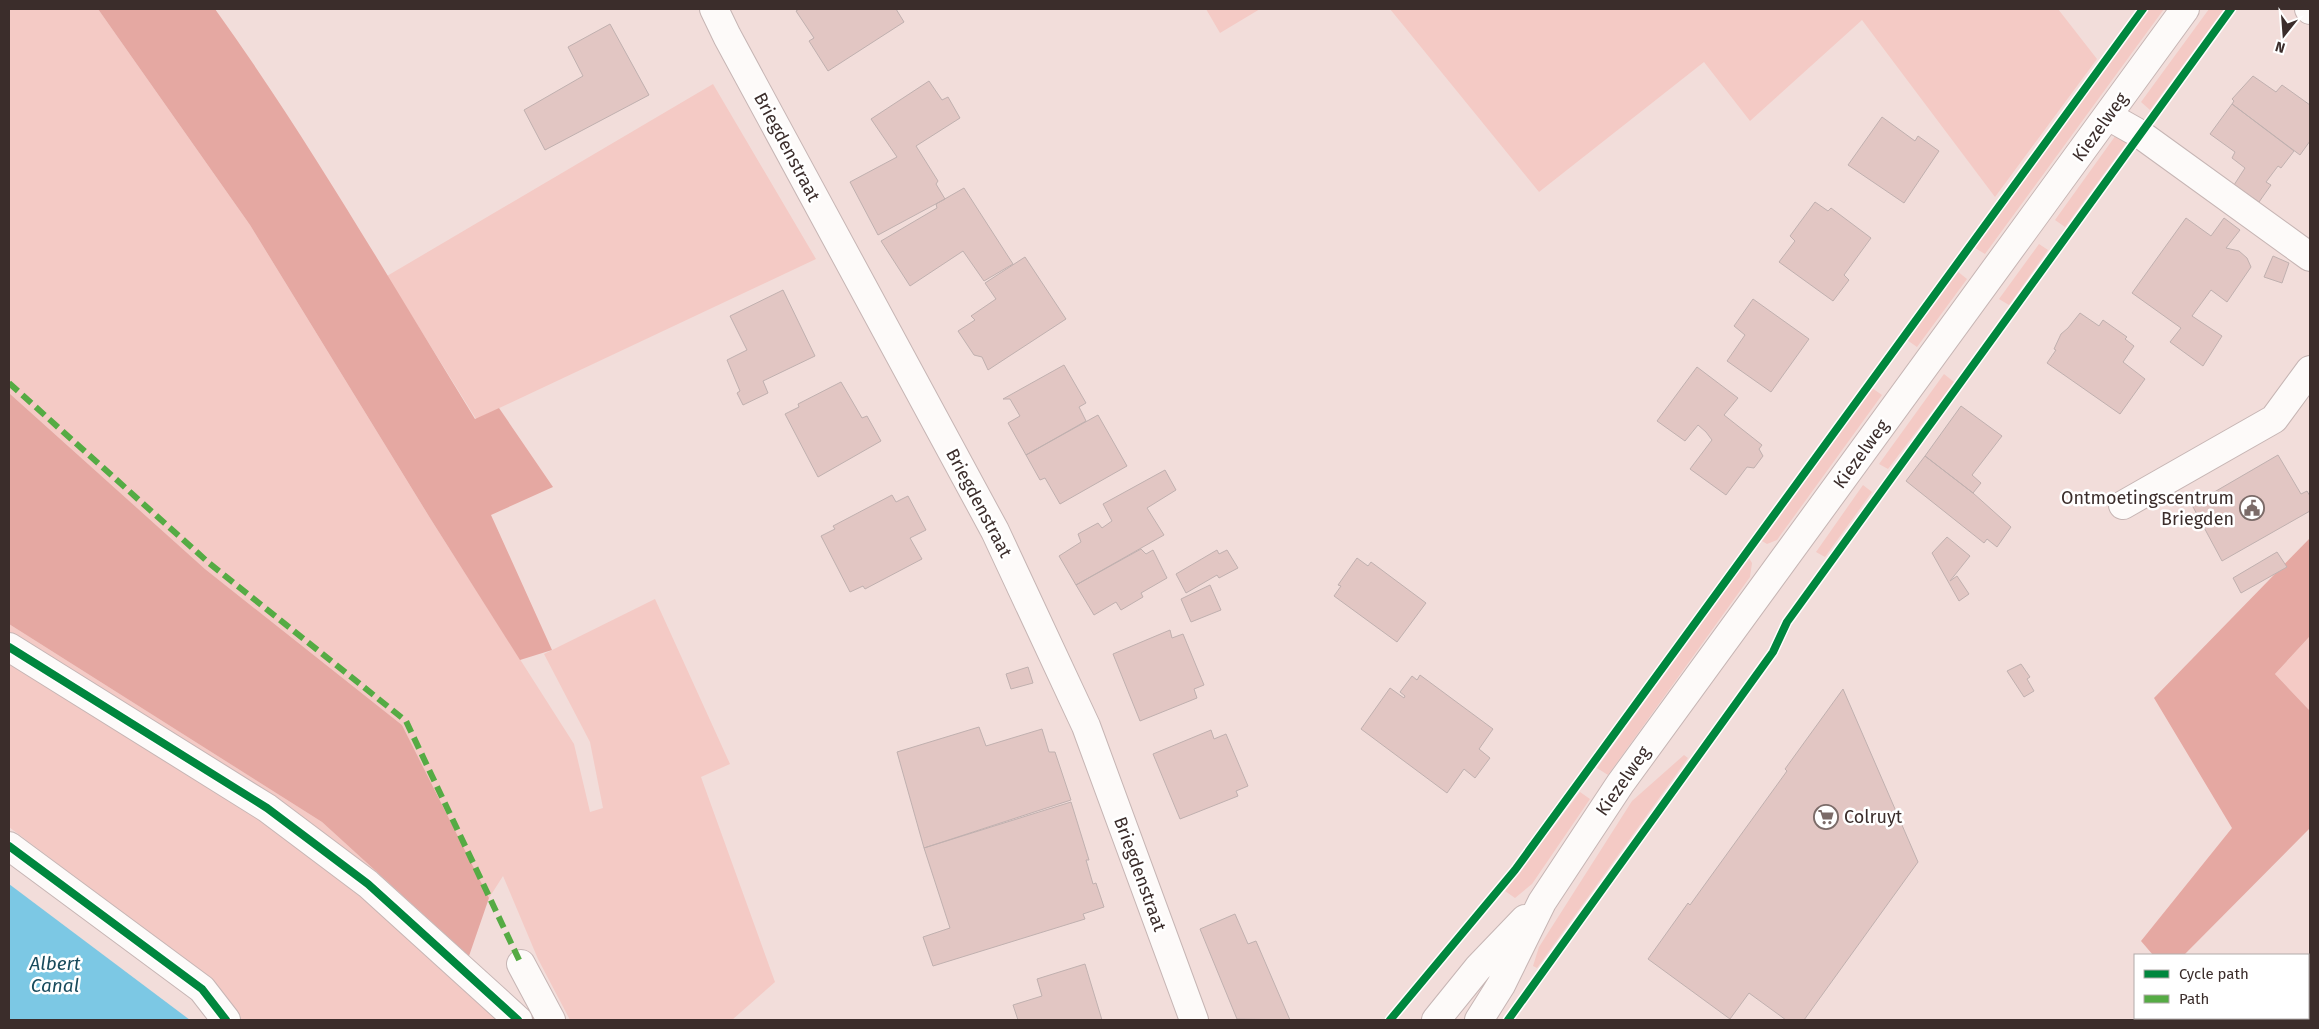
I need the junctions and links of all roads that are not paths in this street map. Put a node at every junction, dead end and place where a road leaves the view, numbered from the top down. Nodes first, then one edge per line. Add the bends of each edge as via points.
1 (714, 9) edge
2 (2185, 9) edge
3 (2108, 116) junction
4 (2310, 257) edge
5 (2310, 370) edge
6 (2123, 505) dead end
7 (9, 647) edge
8 (9, 846) edge
9 (1542, 902) junction
10 (521, 964) dead end
11 (226, 1020) edge
12 (518, 1020) edge
13 (551, 1020) edge
14 (1194, 1020) edge
15 (1436, 1020) edge
16 (1479, 1020) edge

1 - 14 main road, Briegdenstraat via 995,531 1086,726
2 - 3 main road, Kiezelweg
3 - 4 main road via 2140,134
3 - 9 main road, Kiezelweg via 1620,784
5 - 6 main road via 2274,419
7 - 12 main road via 267,808 368,884
8 - 11 main road via 202,989
9 - 15 main road, Kiezelweg via 1478,968
9 - 16 main road, Kiezelweg via 1502,985
10 - 13 main road

